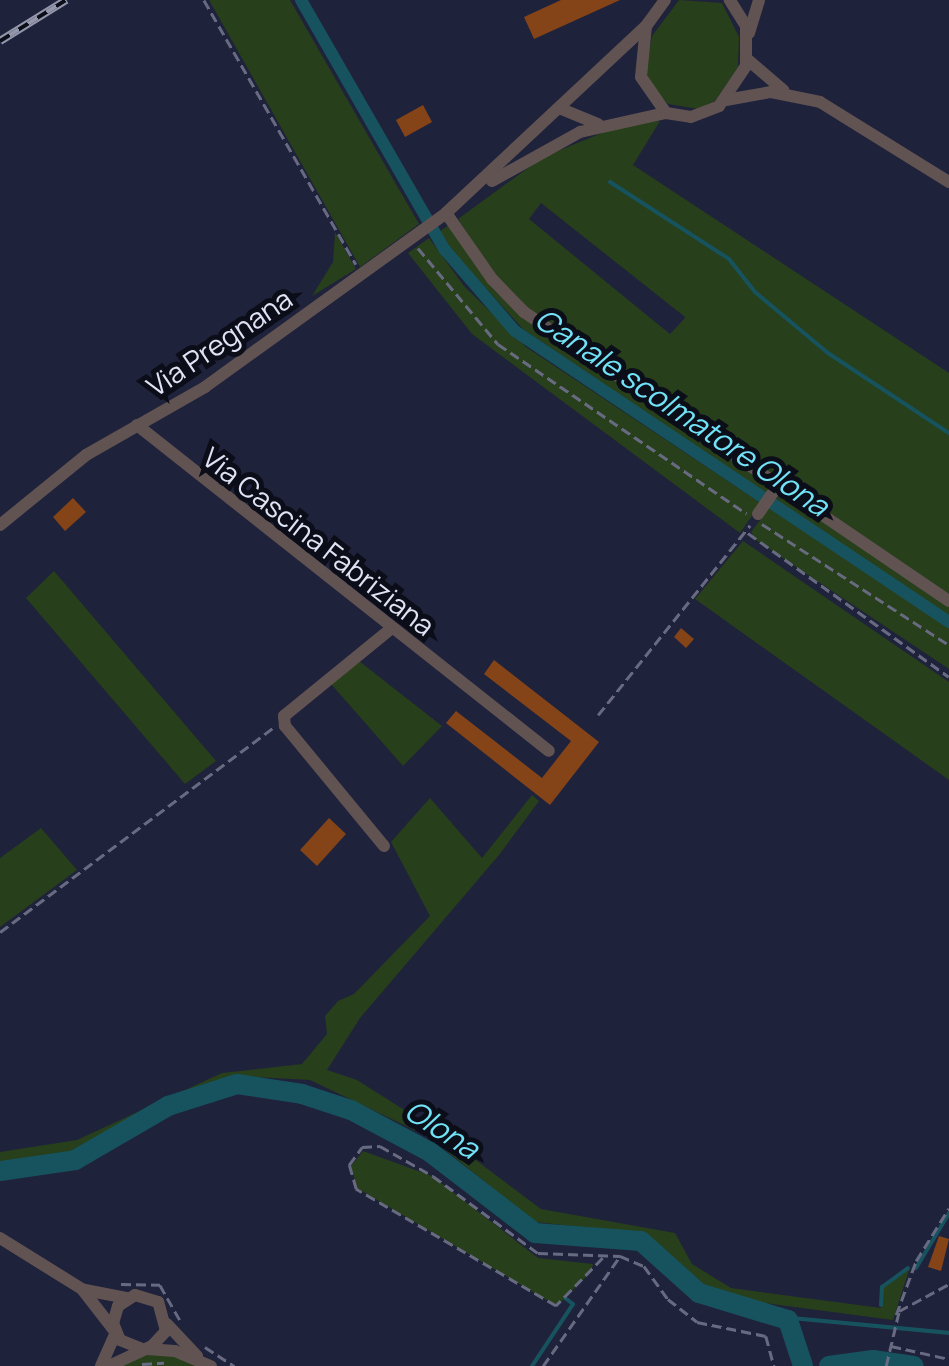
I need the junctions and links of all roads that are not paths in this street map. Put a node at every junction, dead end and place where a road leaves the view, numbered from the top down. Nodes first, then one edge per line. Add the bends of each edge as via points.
1 (730, 0) edge
2 (759, 0) edge
3 (662, 1) edge
4 (646, 26) junction
5 (748, 52) junction
6 (790, 94) junction
7 (726, 100) junction
8 (559, 108) junction
9 (666, 113) junction
10 (600, 125) junction
11 (949, 182) edge
12 (464, 198) junction
13 (444, 215) junction
14 (138, 424) junction
15 (777, 487) junction
16 (756, 517) road end
17 (0, 525) edge
18 (949, 601) edge
19 (392, 628) junction
20 (549, 751) dead end
21 (384, 846) dead end
22 (0, 1238) edge
23 (82, 1289) junction
24 (127, 1298) junction
25 (167, 1324) junction
26 (114, 1332) junction
27 (144, 1349) junction
28 (207, 1364) edge
29 (101, 1366) edge
30 (109, 1366) edge

1 - 5 street via 746,26
2 - 5 street
3 - 4 street
4 - 8 street, Via Pregnana
4 - 9 street via 641,77
5 - 6 street
5 - 7 street
6 - 7 street, Via Pregnana
6 - 11 street via 862,124
7 - 9 street, Via Pregnana via 700,116
8 - 10 street
8 - 12 street, Via Pregnana
9 - 10 street, Via Pregnana
10 - 12 street, Via Pregnana via 535,154
12 - 13 street, Via Pregnana
13 - 14 street, Via Pregnana via 205,388
13 - 15 street via 524,312
14 - 17 street, Via Pregnana via 77,462
14 - 19 street, Via Cascina Fabriziana
15 - 16 street
15 - 18 street
19 - 20 street, Via Cascina Fabriziana
19 - 21 street via 284,716
22 - 23 street
23 - 24 street
23 - 26 street
24 - 25 street via 143,1295 158,1302
24 - 26 street via 115,1311
25 - 27 street via 163,1337
25 - 28 street
26 - 27 street
26 - 29 street
27 - 28 street
27 - 30 street

